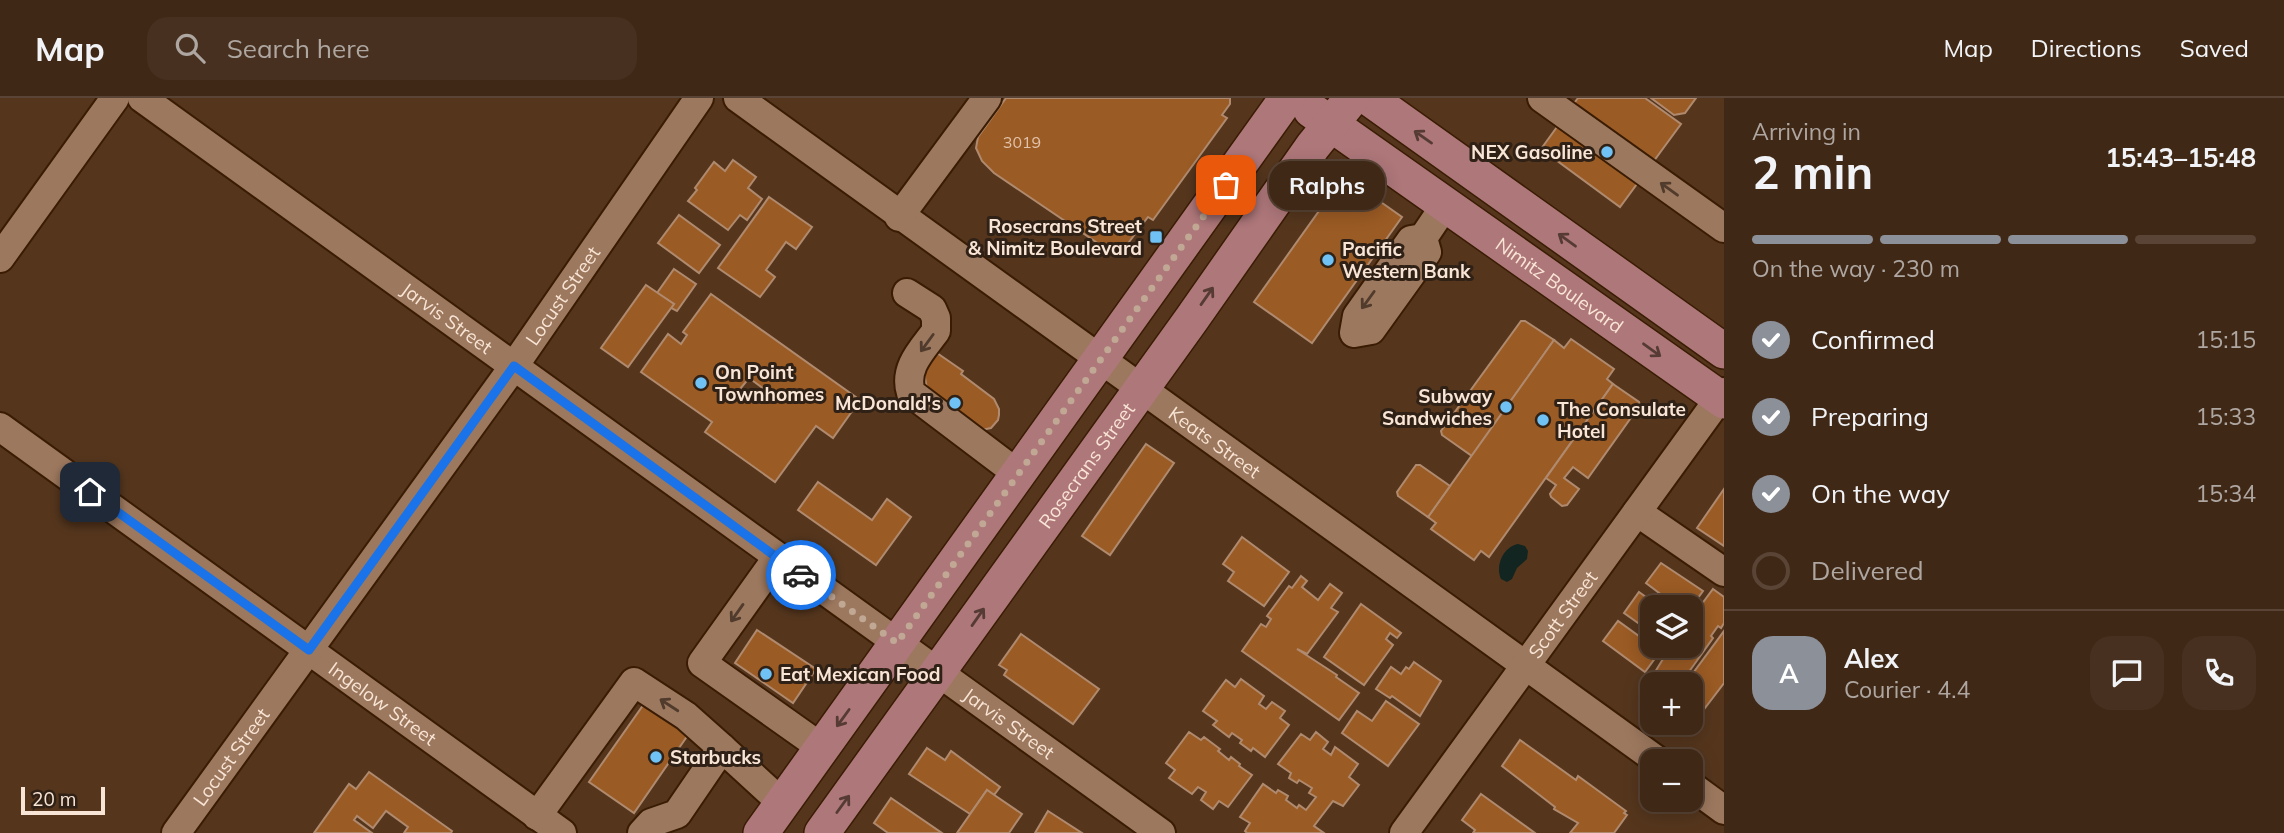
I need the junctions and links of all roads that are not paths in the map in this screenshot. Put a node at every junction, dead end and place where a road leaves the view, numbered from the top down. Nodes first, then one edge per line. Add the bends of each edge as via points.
1 (115, 98) edge
2 (142, 98) edge
3 (699, 98) edge
4 (738, 98) edge
5 (987, 98) edge
6 (1287, 98) edge
7 (1294, 98) edge
8 (1369, 98) edge
9 (1542, 98) edge
10 (1341, 111) edge
11 (1446, 204) junction
12 (899, 217) junction
13 (1724, 228) edge
14 (0, 258) edge
15 (906, 293) dead end
16 (1380, 317) dead end
17 (1724, 351) edge
18 (1100, 361) junction
19 (514, 366) junction
20 (1141, 389) junction
21 (1723, 397) edge
22 (0, 428) edge
23 (1018, 474) junction
24 (1637, 512) junction
25 (777, 558) junction
26 (1724, 572) edge
27 (897, 643) junction
28 (309, 650) junction
29 (1525, 665) junction
30 (939, 672) junction
31 (822, 747) junction
32 (722, 748) junction
33 (1641, 749) edge
34 (1703, 795) edge
35 (782, 803) junction
36 (1724, 810) edge
37 (537, 816) junction
38 (176, 833) edge
39 (562, 833) edge
40 (642, 833) edge
41 (761, 833) edge
42 (822, 833) edge
43 (1161, 833) edge
44 (1404, 833) edge

1 - 14 street
2 - 19 street, Jarvis Street
3 - 19 street, Locust Street
4 - 12 street, Keats Street
5 - 12 street
6 - 18 main road
7 - 10 main road, Nimitz Boulevard
17 -> 8 main road, Nimitz Boulevard
13 -> 9 street
10 - 11 main road, Nimitz Boulevard
20 -> 10 main road, Rosecrans Street
11 - 16 street via 1422,249 1411,240 1357,316 1354,333 1371,330
11 -> 21 main road, Nimitz Boulevard
12 - 18 street, Keats Street
15 -> 23 street via 932,309 937,325 909,371 911,393
18 - 20 street, Keats Street
18 - 23 main road
19 - 25 street, Jarvis Street
19 - 28 street, Locust Street
20 - 29 street, Keats Street
30 -> 20 main road, Rosecrans Street
21 - 24 street, Scott Street
22 - 28 street, Ingelow Street
23 - 27 main road
24 - 26 street
24 - 29 street, Scott Street
25 - 27 street, Jarvis Street
25 -> 31 street via 702,663
27 - 30 street, Jarvis Street
27 -> 31 main road
28 - 37 street, Ingelow Street
28 - 38 street, Locust Street
29 - 33 street, Keats Street
29 - 44 street, Scott Street
42 -> 30 main road, Rosecrans Street
30 - 43 street, Jarvis Street
31 - 35 main road
32 - 35 street
32 -> 37 street via 686,716 634,682
32 - 40 street via 677,814 651,823
34 - 36 street
35 - 41 main road
37 - 39 street, Ingelow Street

